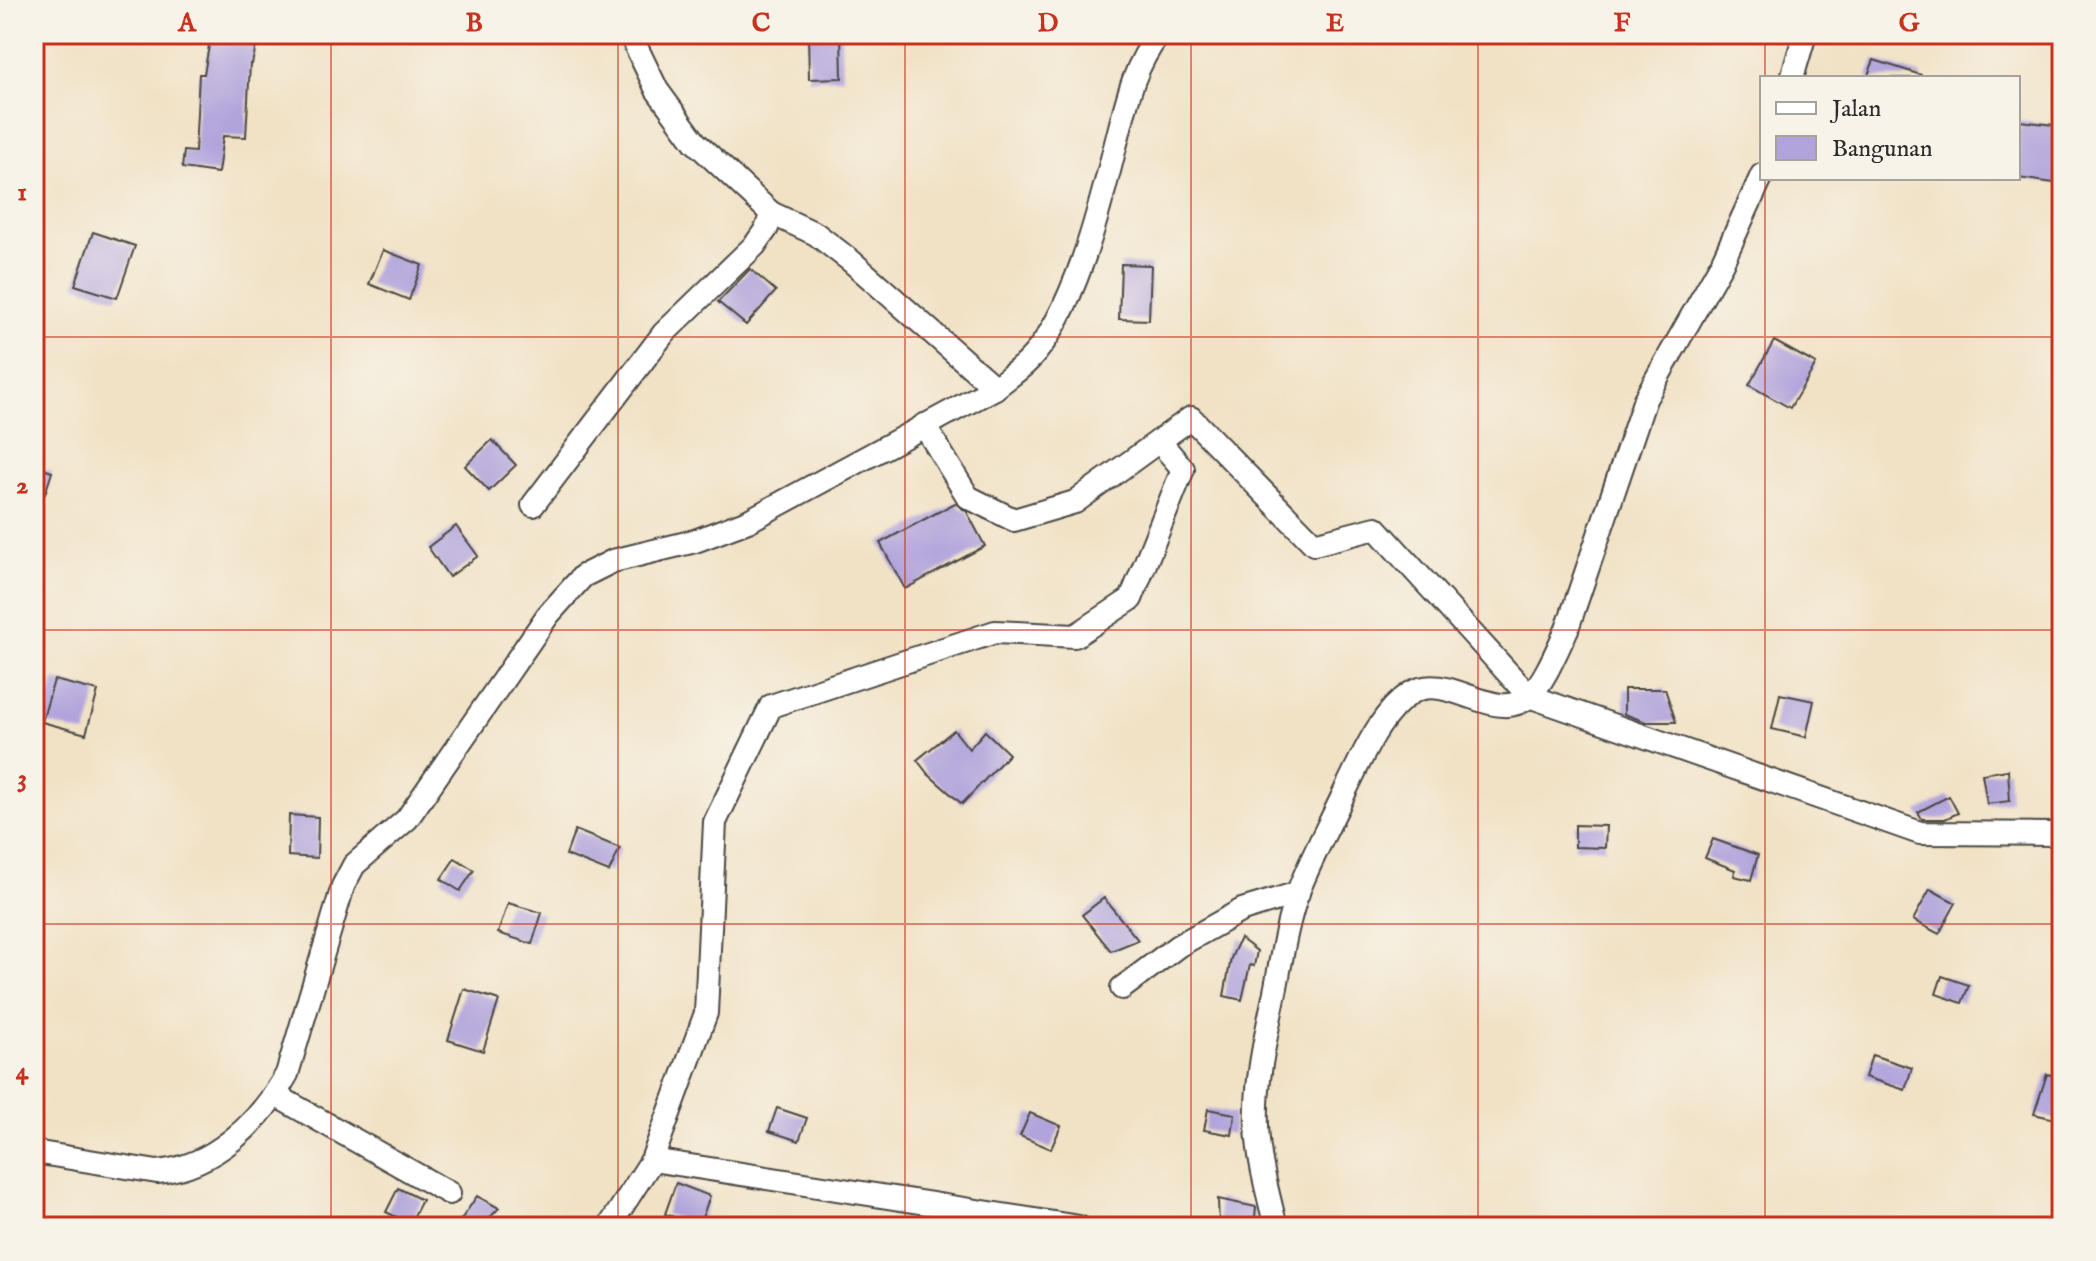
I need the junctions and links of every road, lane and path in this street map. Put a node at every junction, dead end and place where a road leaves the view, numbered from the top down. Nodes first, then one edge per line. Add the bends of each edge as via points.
1 (630, 34) edge
2 (1159, 34) edge
3 (1805, 34) edge
4 (1793, 76) edge
5 (1760, 179) edge
6 (771, 213) junction
7 (995, 388) junction
8 (924, 425) junction
9 (1159, 441) junction
10 (533, 505) dead end
11 (1529, 696) junction
12 (2062, 834) edge
13 (1298, 893) junction
14 (1122, 988) dead end
15 (275, 1095) junction
16 (34, 1152) edge
17 (652, 1160) junction
18 (449, 1193) dead end
19 (609, 1227) edge
20 (1079, 1227) edge
21 (1276, 1227) edge

1 - 6 street via 657,90 695,142
2 - 7 street via 1142,56 1132,83 1104,192 1060,315 1030,359
3 - 4 street
5 - 11 street via 1722,263 1645,399 1567,629
6 - 7 street via 816,234 851,261
6 - 10 street via 755,245 664,333
7 - 8 street
8 - 9 street via 968,497 1014,520 1075,502
8 - 15 street via 748,521 695,541 613,561 583,576 565,594 407,819 354,865 343,886 287,1074
9 - 11 street via 1191,418 1314,544 1376,528
9 - 17 street via 1183,469 1131,599 1075,636 995,632 771,706 715,822 706,1013
11 - 12 street via 1920,833
11 - 13 street via 1502,705 1426,687 1392,707 1360,761
13 - 14 street via 1242,910 1178,946
13 - 21 street via 1265,1040 1257,1126
15 - 16 street via 233,1140 173,1170 140,1170
15 - 18 street
17 - 19 street
17 - 20 street

